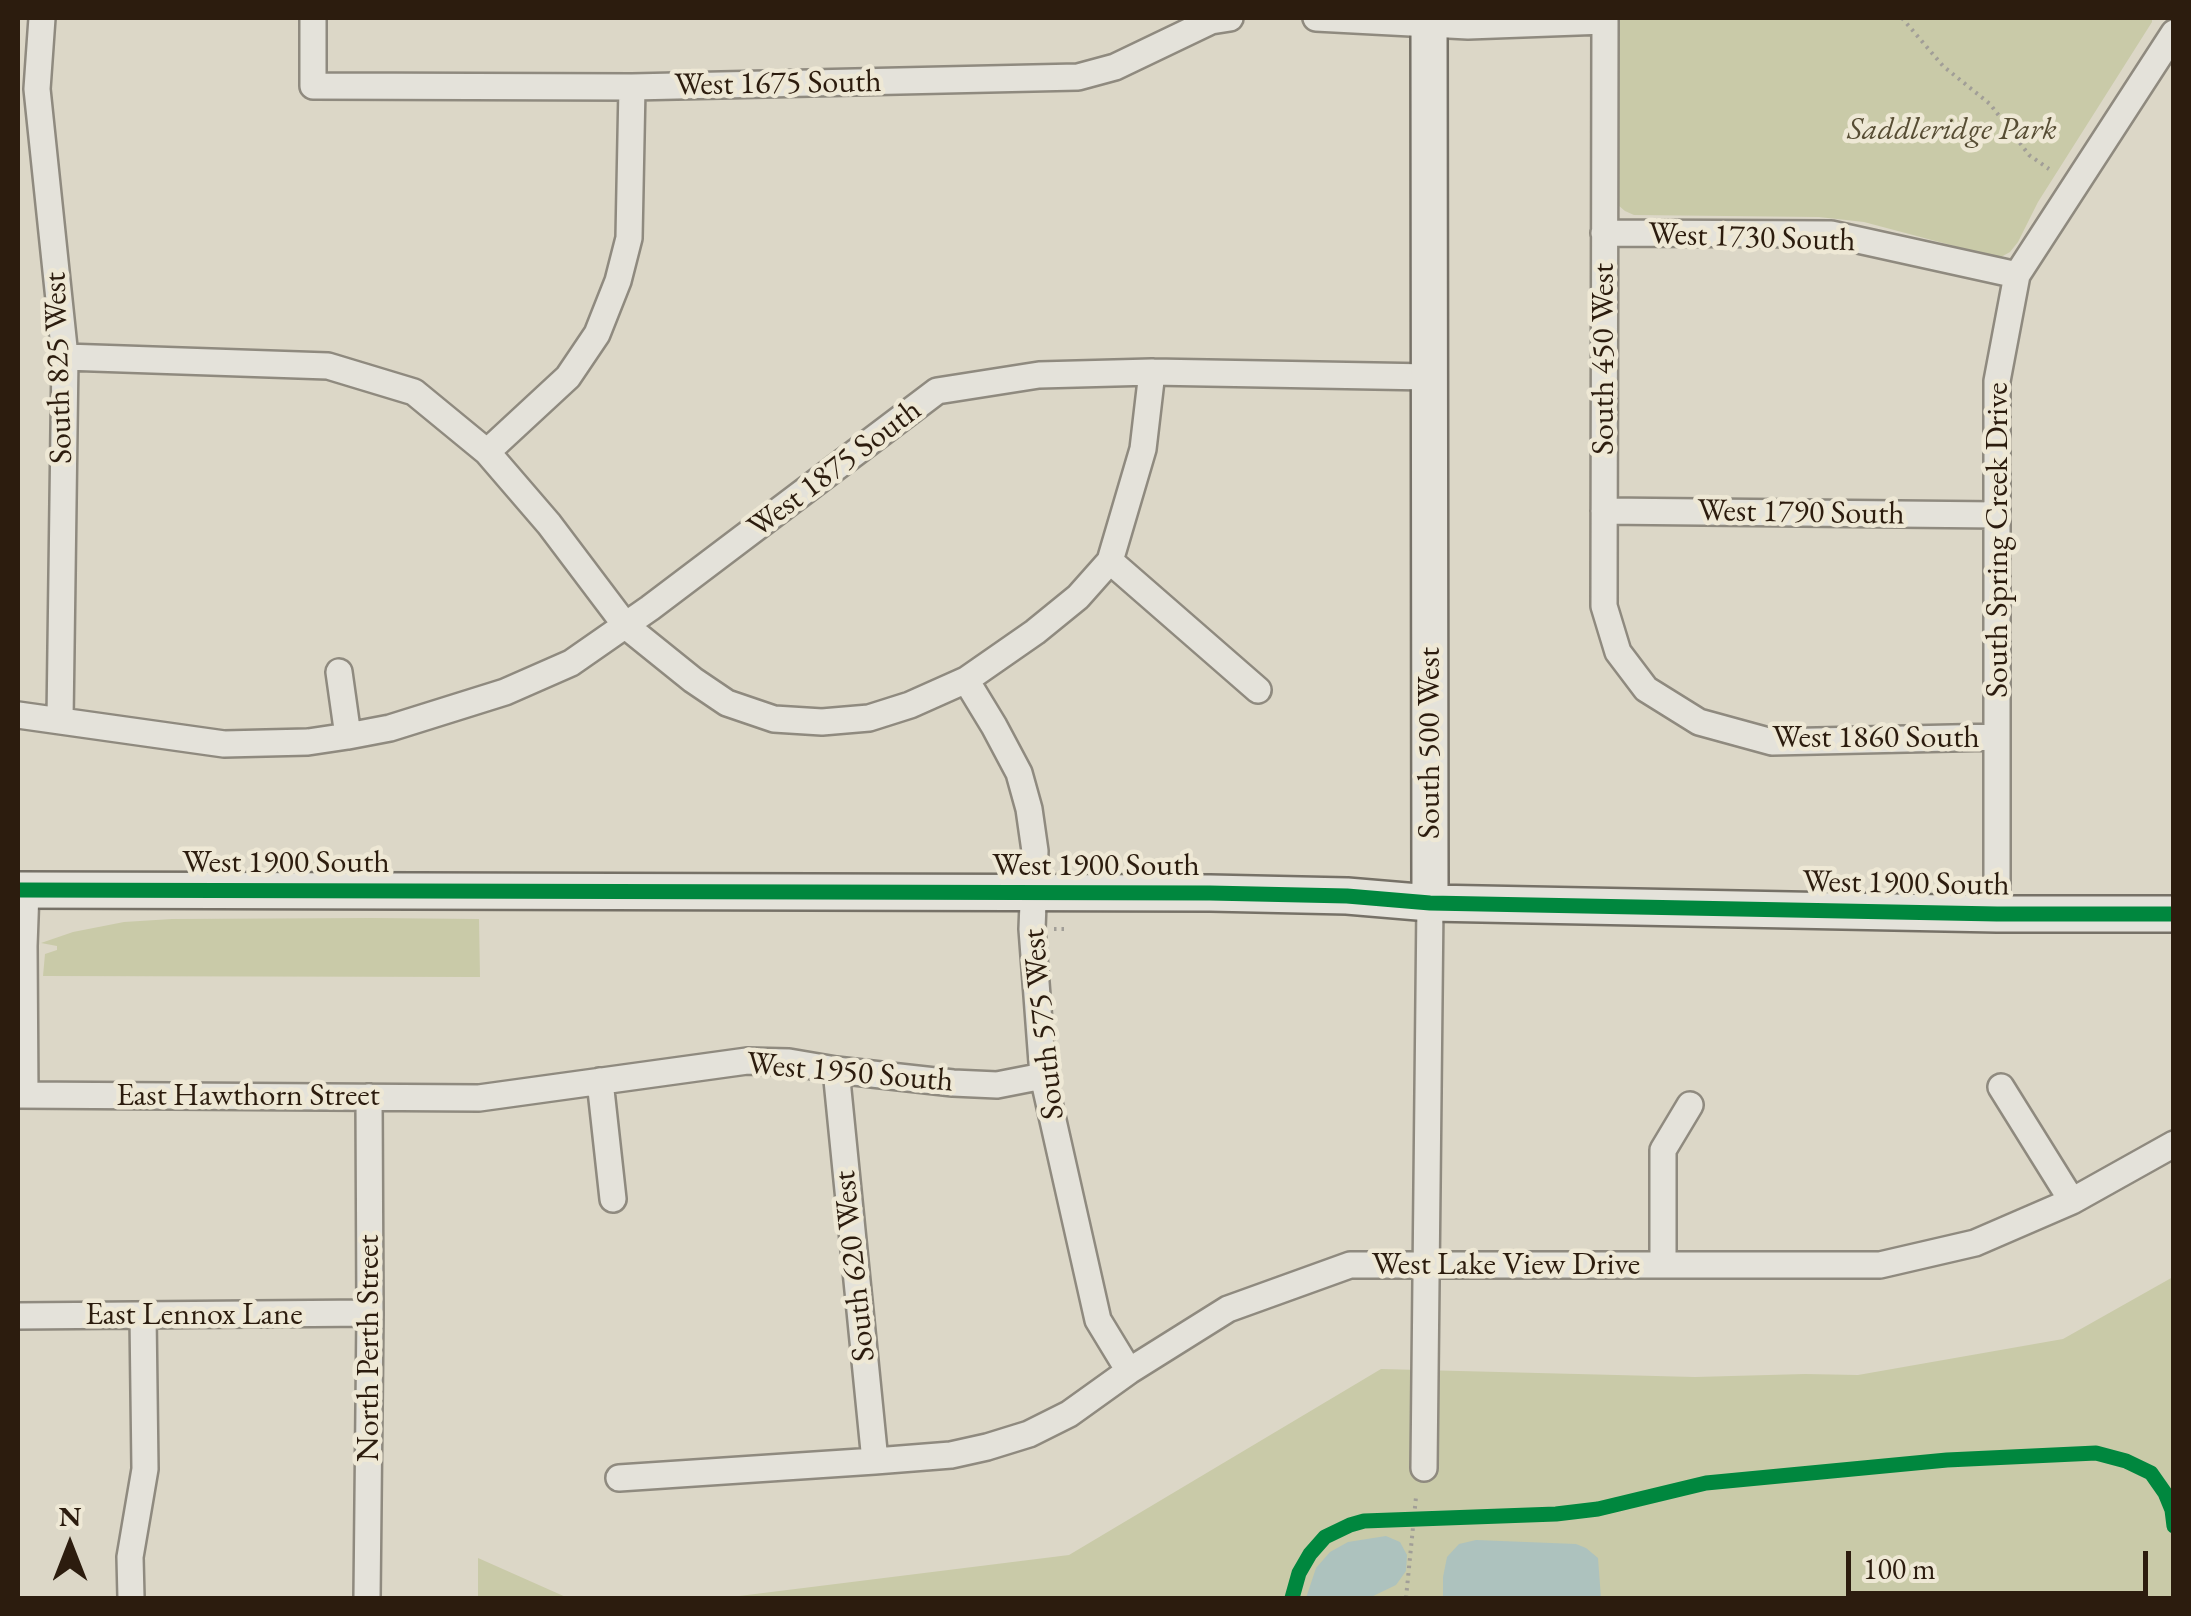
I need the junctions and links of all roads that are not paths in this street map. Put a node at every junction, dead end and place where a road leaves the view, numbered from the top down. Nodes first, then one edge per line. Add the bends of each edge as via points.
1 (42, 18) edge
2 (313, 18) edge
3 (1230, 18) edge
4 (1316, 18) edge
5 (1605, 19) edge
6 (1428, 21) edge
7 (2174, 33) edge
8 (632, 88) junction
9 (1604, 233) junction
10 (2017, 275) junction
11 (65, 357) junction
12 (1152, 372) junction
13 (1430, 377) junction
14 (487, 452) junction
15 (1604, 511) junction
16 (1997, 516) junction
17 (1110, 561) junction
18 (626, 626) junction
19 (338, 672) dead end
20 (966, 680) junction
21 (1646, 689) joint
22 (1258, 690) dead end
23 (18, 714) edge
24 (60, 720) junction
25 (348, 736) junction
26 (1997, 738) junction
27 (22, 890) edge
28 (1032, 894) junction
29 (1430, 902) junction
30 (1997, 914) junction
31 (2174, 914) edge
32 (836, 1070) junction
33 (1043, 1076) junction
34 (600, 1081) junction
35 (2001, 1087) dead end
36 (21, 1095) edge
37 (369, 1097) junction
38 (479, 1098) joint
39 (1690, 1104) dead end
40 (2174, 1144) edge
41 (613, 1199) dead end
42 (2072, 1202) junction
43 (1425, 1265) junction
44 (1664, 1265) junction
45 (370, 1314) junction
46 (143, 1315) junction
47 (18, 1316) edge
48 (1129, 1371) junction
49 (875, 1461) junction
50 (1424, 1468) dead end
51 (619, 1478) dead end
52 (131, 1598) edge
53 (367, 1598) edge

1 - 11 street, South 825 West via 36,89
2 - 8 street, West 1675 South via 313,86
3 - 8 street, West 1675 South via 1078,77
4 - 6 street
5 - 6 street via 1468,26
5 - 9 street, South 450 West
6 - 13 street, South 500 West
7 - 10 street, South Spring Creek Drive
8 - 14 street via 629,238 597,334 568,377
9 - 10 street, West 1730 South via 1830,234
9 - 15 street, South 450 West
10 - 16 street, South Spring Creek Drive via 1997,381
11 - 14 street via 328,366 414,392
11 - 24 street, South 825 West
12 - 13 street, West 1875 South
12 - 17 street via 1143,449
12 - 18 street, West 1875 South via 1039,374 937,392
13 - 29 street, South 500 West
14 - 18 street
15 - 16 street, West 1790 South
15 - 21 street, South 450 West via 1604,606 1618,652
16 - 26 street, South Spring Creek Drive
17 - 20 street via 1078,597
17 - 22 street
18 - 20 street via 727,703 774,719 869,718
18 - 25 street, West 1875 South via 571,663 505,692
19 - 25 street
20 - 28 street, South 575 West via 1019,773 1035,852
21 - 26 street, West 1860 South via 1699,722 1772,742
23 - 24 street, West 1875 South
24 - 25 street, West 1875 South via 224,744
26 - 30 street, South Spring Creek Drive
27 - 28 street, West 1900 South
27 - 36 street
28 - 29 street, West 1900 South
28 - 33 street, South 575 West
29 - 30 street, West 1900 South
29 - 43 street, South 500 West
30 - 31 street, West 1900 South
32 - 33 street, West 1950 South via 997,1085
32 - 34 street, West 1950 South via 747,1060
32 - 49 street, South 620 West
33 - 48 street, South 575 West via 1098,1320
34 - 38 street, West 1950 South
34 - 41 street
35 - 42 street
36 - 37 street, East Hawthorn Street
37 - 38 street, East Hawthorn Street
37 - 45 street, North Perth Street
39 - 44 street via 1664,1150
40 - 42 street, West Lake View Drive
42 - 44 street, West Lake View Drive via 1975,1243 1880,1265
43 - 44 street, West Lake View Drive
43 - 48 street, West Lake View Drive via 1350,1265 1228,1310
43 - 50 street, South 500 West
45 - 46 street, East Lennox Lane
45 - 53 street, North Perth Street
46 - 47 street, East Lennox Lane
46 - 52 street via 145,1470 130,1556
48 - 49 street, West Lake View Drive via 1028,1434 951,1455
49 - 51 street, West Lake View Drive

